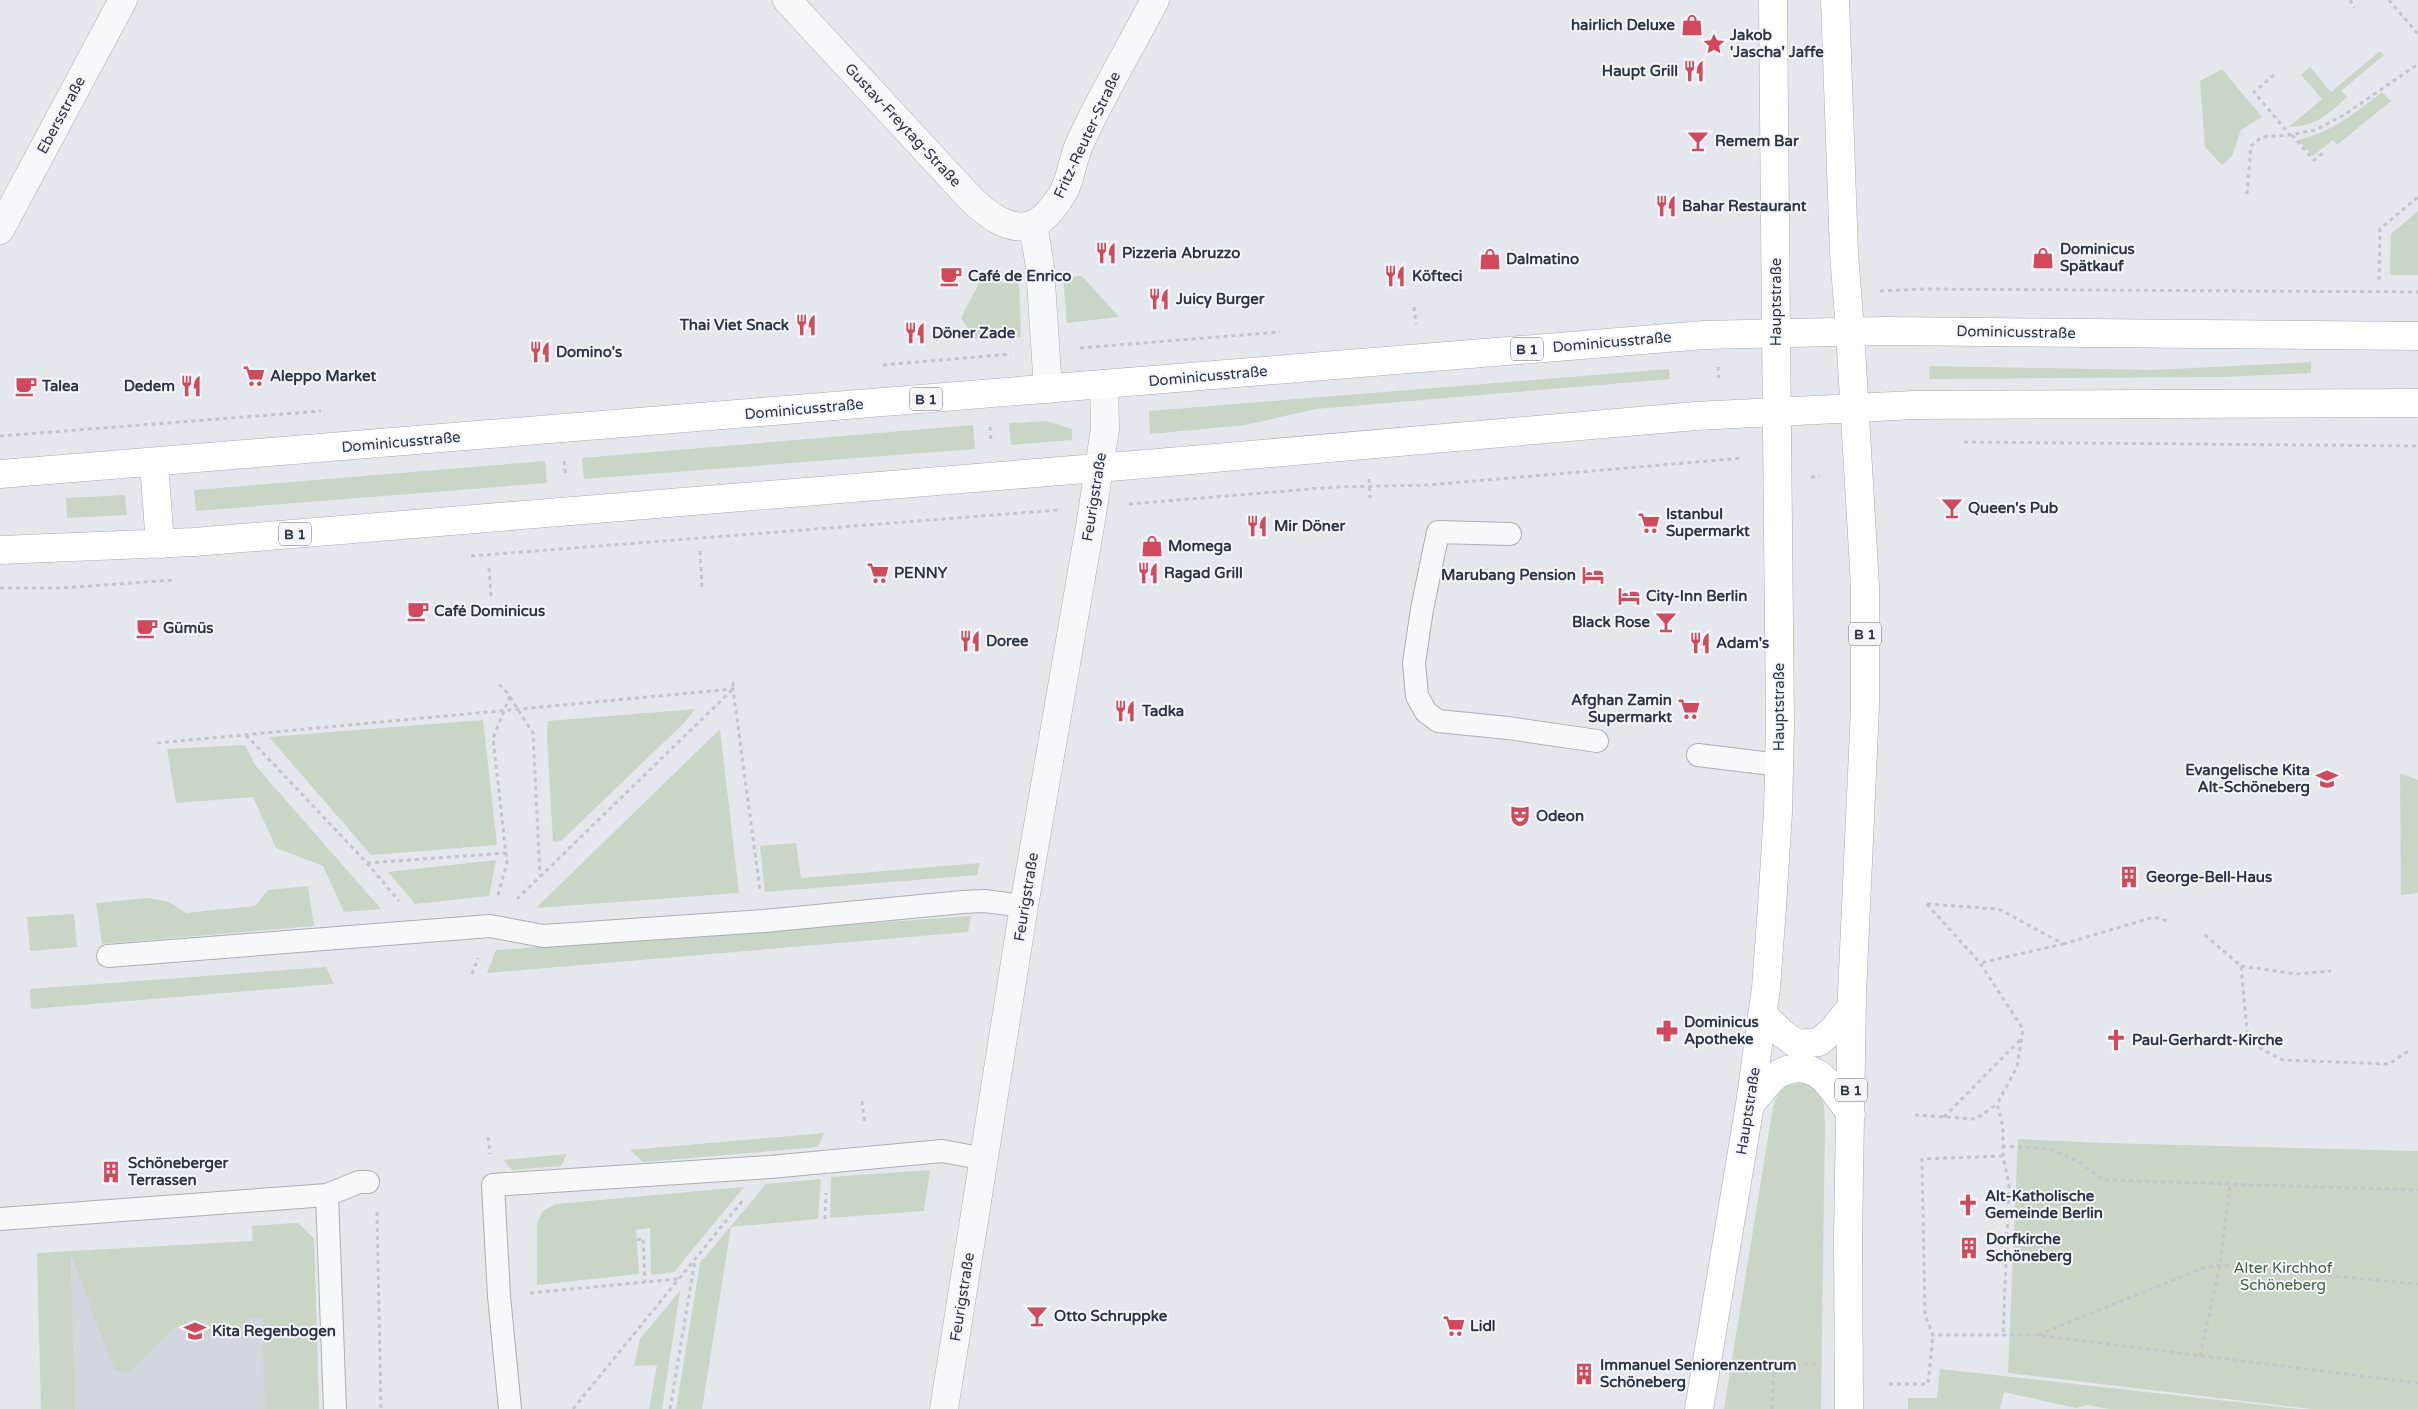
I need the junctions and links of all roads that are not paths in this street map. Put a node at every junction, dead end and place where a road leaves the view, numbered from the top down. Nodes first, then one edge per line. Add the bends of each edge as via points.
1 (123, 0) edge
2 (788, 0) edge
3 (1155, 0) edge
4 (1773, 0) edge
5 (1835, 0) edge
6 (1033, 224) junction
7 (0, 230) edge
8 (1850, 331) junction
9 (1776, 332) junction
10 (2418, 336) edge
11 (1104, 384) junction
12 (1048, 389) junction
13 (2418, 403) edge
14 (1855, 409) junction
15 (1776, 413) junction
16 (154, 463) junction
17 (1099, 468) junction
18 (0, 474) edge
19 (1510, 534) dead end
20 (160, 544) junction
21 (0, 550) edge
22 (1597, 741) dead end
23 (1698, 755) dead end
24 (1780, 765) junction
25 (1024, 906) junction
26 (108, 956) dead end
27 (1852, 1006) junction
28 (1763, 1015) junction
29 (1750, 1104) junction
30 (1851, 1114) junction
31 (985, 1159) junction
32 (368, 1182) dead end
33 (327, 1195) junction
34 (0, 1219) edge
35 (335, 1409) edge
36 (510, 1409) edge
37 (944, 1409) edge
38 (1699, 1409) edge
39 (1849, 1409) edge

1 - 7 street, Ebersstraße
2 - 6 street, Gustav-Freytag-Straße via 982,209 1010,225
3 - 6 street, Fritz-Reuter-Straße via 1082,138 1065,189 1046,215
4 - 9 main road, Hauptstraße
5 - 8 main road via 1842,214
6 - 12 street via 1040,267
8 - 9 main road, Dominicusstraße / B 1
8 - 10 main road, Dominicusstraße
8 - 14 main road, B 1
9 - 11 main road, Dominicusstraße / B 1
9 - 15 main road, Hauptstraße
11 - 12 main road, Dominicusstraße / B 1
11 - 17 street, Feurigstraße via 1105,429
12 - 16 main road, Dominicusstraße / B 1
13 - 14 main road via 1914,405
14 - 15 main road
14 - 27 main road, B 1 via 1865,586 1865,707
15 - 17 main road, B 1 via 1696,416
15 - 24 main road, Hauptstraße
16 - 18 main road, Dominicusstraße / B 1
16 - 20 main road
17 - 20 main road, B 1
17 - 25 street, Feurigstraße
19 - 22 lane via 1438,532 1414,663 1416,696 1426,712 1438,721
20 - 21 main road, B 1
23 - 24 lane
24 - 28 main road, Hauptstraße
25 - 26 lane via 963,902 764,921 543,936 490,926
25 - 31 street, Feurigstraße
27 - 28 main road via 1819,1042 1797,1044
27 - 30 main road, B 1
28 - 29 main road, Hauptstraße
29 - 30 main road via 1779,1074 1804,1067 1822,1074
29 - 38 main road, Hauptstraße
30 - 39 main road, B 1
31 - 36 lane via 942,1151 770,1167 493,1185
31 - 37 street, Feurigstraße
32 - 33 lane
33 - 34 lane
33 - 35 lane

